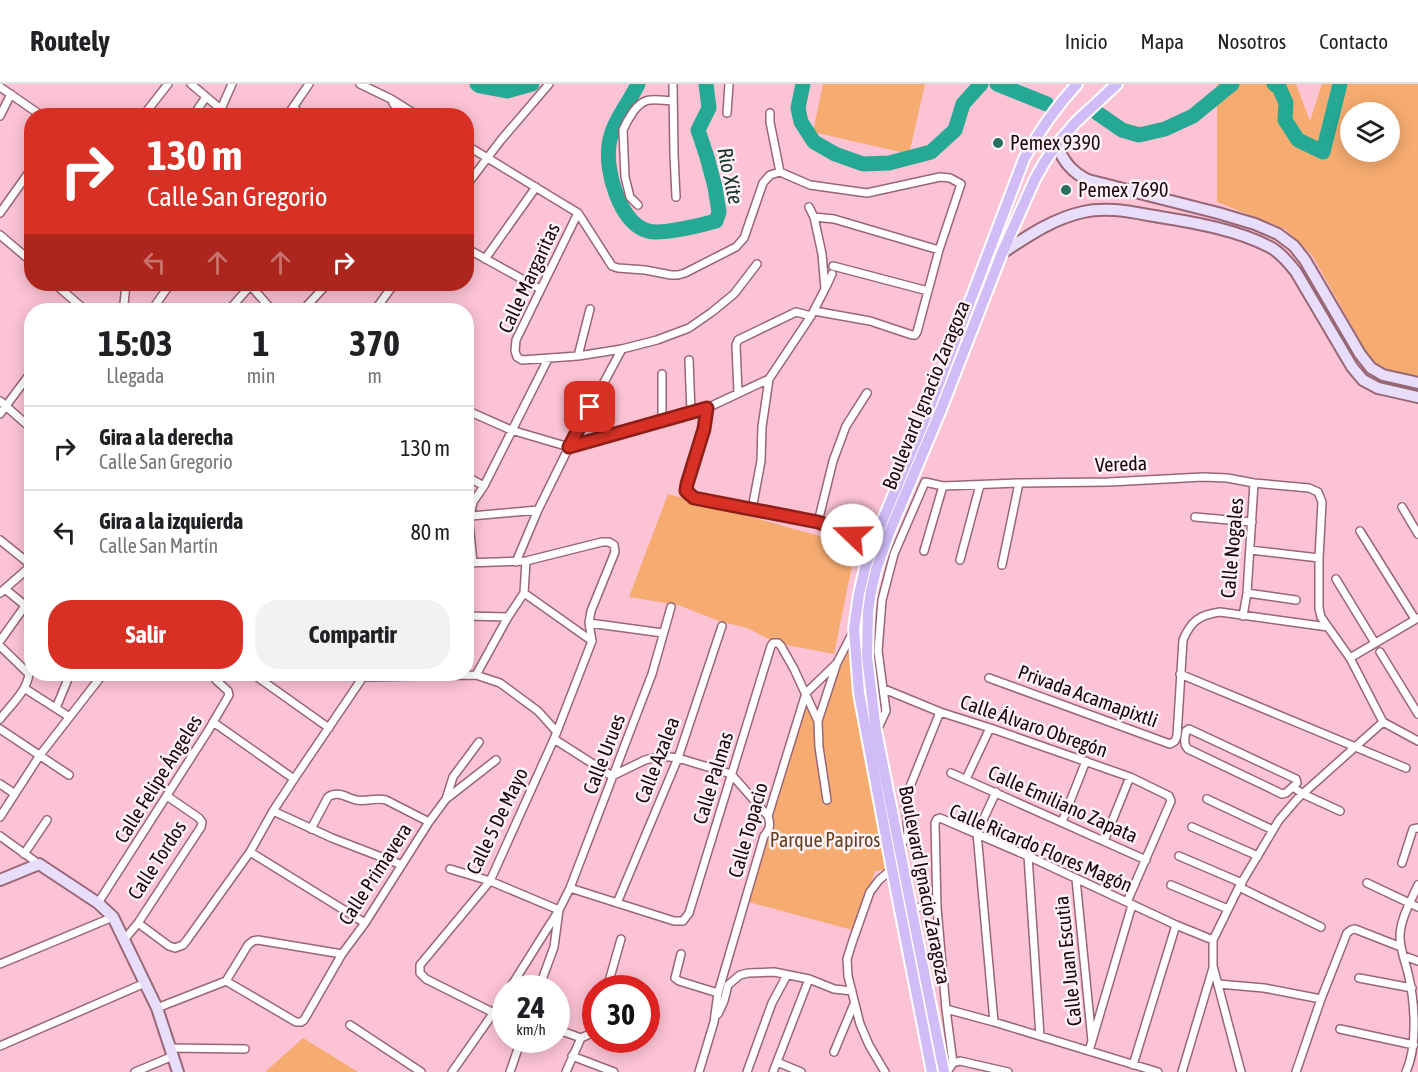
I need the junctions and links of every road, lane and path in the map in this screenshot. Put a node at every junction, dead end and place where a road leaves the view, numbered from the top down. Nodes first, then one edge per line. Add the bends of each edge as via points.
1 (168, 84) edge
2 (191, 84) edge
3 (232, 84) edge
4 (309, 84) edge
5 (360, 84) edge
6 (549, 84) edge
7 (673, 84) edge
8 (729, 84) edge
9 (1077, 84) edge
10 (1117, 84) edge
11 (0, 87) edge
12 (11, 94) junction
13 (206, 97) junction
14 (391, 99) junction
15 (673, 101) junction
16 (293, 107) edge
17 (31, 108) edge
18 (149, 108) edge
19 (198, 108) edge
20 (219, 108) edge
21 (226, 108) edge
22 (397, 108) edge
23 (405, 108) edge
24 (727, 113) dead end
25 (770, 114) dead end
26 (0, 116) edge
27 (1056, 145) junction
28 (474, 150) edge
29 (487, 158) junction
30 (780, 172) junction
31 (474, 175) edge
32 (24, 179) edge
33 (536, 187) junction
34 (676, 197) dead end
35 (638, 205) dead end
36 (809, 207) dead end
37 (0, 213) edge
38 (578, 213) junction
39 (814, 217) junction
40 (0, 235) edge
41 (939, 250) junction
42 (474, 252) edge
43 (1002, 253) junction
44 (24, 255) edge
45 (485, 258) junction
46 (756, 264) dead end
47 (540, 289) junction
48 (825, 289) junction
49 (62, 291) edge
50 (245, 291) edge
51 (256, 291) edge
52 (318, 291) edge
53 (928, 291) junction
54 (74, 303) edge
55 (235, 303) edge
56 (266, 303) edge
57 (309, 303) edge
58 (590, 309) dead end
59 (812, 314) junction
60 (622, 349) junction
61 (578, 356) junction
62 (548, 359) junction
63 (689, 360) dead end
64 (662, 374) dead end
65 (769, 379) junction
66 (24, 380) edge
67 (1418, 383) edge
68 (738, 393) junction
69 (867, 393) dead end
70 (1418, 397) edge
71 (3, 403) edge
72 (707, 408) junction
73 (691, 412) junction
74 (474, 413) edge
75 (0, 414) edge
76 (662, 420) junction
77 (24, 422) edge
78 (512, 430) junction
79 (569, 447) junction
80 (474, 481) edge
81 (1019, 483) junction
82 (1254, 483) junction
83 (980, 485) junction
84 (484, 486) junction
85 (943, 486) junction
86 (474, 501) edge
87 (1402, 507) dead end
88 (752, 509) junction
89 (538, 510) junction
90 (474, 516) edge
91 (1195, 517) dead end
92 (818, 522) junction
93 (1252, 522) junction
94 (1360, 531) dead end
95 (877, 534) junction
96 (1418, 534) edge
97 (0, 540) edge
98 (924, 550) dead end
99 (1250, 550) junction
100 (1319, 558) junction
101 (24, 559) edge
102 (960, 560) dead end
103 (526, 561) junction
104 (516, 562) junction
105 (474, 563) edge
106 (1002, 565) dead end
107 (24, 572) edge
108 (1336, 579) dead end
109 (3, 591) edge
110 (524, 593) junction
111 (1247, 594) junction
112 (1296, 600) dead end
113 (24, 605) edge
114 (671, 607) dead end
115 (24, 613) edge
116 (474, 616) edge
117 (1243, 616) junction
118 (508, 617) junction
119 (1417, 619) edge
120 (590, 623) junction
121 (722, 626) dead end
122 (1328, 627) junction
123 (854, 629) junction
124 (663, 633) junction
125 (592, 641) junction
126 (1375, 643) junction
127 (0, 644) edge
128 (1380, 652) dead end
129 (1350, 658) junction
130 (837, 663) junction
131 (24, 669) edge
132 (1180, 674) junction
133 (476, 675) joint
134 (989, 678) dead end
135 (27, 681) edge
136 (67, 681) edge
137 (97, 681) edge
138 (217, 681) edge
139 (263, 681) edge
140 (360, 681) edge
141 (24, 688) junction
142 (884, 689) junction
143 (806, 693) junction
144 (56, 708) junction
145 (940, 712) junction
146 (1418, 714) edge
147 (69, 717) junction
148 (0, 719) edge
149 (818, 721) junction
150 (1383, 722) junction
151 (213, 723) junction
152 (329, 728) junction
153 (990, 728) junction
154 (0, 729) edge
155 (876, 731) junction
156 (555, 735) junction
157 (1418, 741) edge
158 (479, 742) dead end
159 (1355, 747) junction
160 (40, 755) junction
161 (678, 758) junction
162 (496, 760) dead end
163 (1086, 761) junction
164 (1406, 768) dead end
165 (951, 772) dead end
166 (731, 774) junction
167 (69, 775) dead end
168 (612, 776) junction
169 (1130, 777) junction
170 (294, 779) junction
171 (966, 779) junction
172 (0, 784) edge
173 (1293, 787) junction
174 (996, 792) junction
175 (15, 794) junction
176 (1303, 794) junction
177 (167, 796) junction
178 (446, 799) junction
179 (1207, 799) dead end
180 (827, 800) dead end
181 (1341, 811) dead end
182 (273, 812) junction
183 (768, 816) junction
184 (0, 817) edge
185 (47, 820) dead end
186 (429, 822) junction
187 (1062, 822) junction
188 (1192, 827) dead end
189 (1418, 828) edge
190 (311, 829) junction
191 (1273, 830) junction
192 (977, 834) junction
193 (0, 837) edge
194 (1104, 841) junction
195 (900, 847) junction
196 (250, 852) junction
197 (24, 854) junction
198 (1028, 856) junction
199 (1179, 856) dead end
200 (1258, 856) junction
201 (1146, 860) junction
202 (1402, 863) dead end
203 (39, 864) junction
204 (402, 865) junction
205 (892, 868) junction
206 (450, 869) dead end
207 (1076, 879) junction
208 (0, 880) edge
209 (490, 881) junction
210 (1367, 883) dead end
211 (1171, 885) dead end
212 (1240, 885) junction
213 (1418, 885) edge
214 (570, 888) junction
215 (98, 903) junction
216 (617, 903) junction
217 (1130, 903) junction
218 (1409, 904) junction
219 (910, 907) junction
220 (1418, 907) edge
221 (937, 908) junction
222 (1228, 909) junction
223 (559, 910) junction
224 (113, 917) junction
225 (138, 923) junction
226 (365, 923) junction
227 (1176, 925) junction
228 (1321, 927) dead end
229 (621, 939) dead end
230 (1213, 939) junction
231 (124, 940) junction
232 (1401, 947) junction
233 (342, 954) junction
234 (681, 954) dead end
235 (1404, 956) junction
236 (1418, 961) edge
237 (0, 964) edge
238 (1213, 966) junction
239 (518, 975) edge
240 (544, 975) edge
241 (611, 975) edge
242 (787, 975) junction
243 (1359, 978) dead end
244 (809, 979) junction
245 (226, 981) junction
246 (145, 983) junction
247 (1218, 984) junction
248 (1412, 988) junction
249 (852, 991) junction
250 (718, 993) junction
251 (1321, 999) junction
252 (854, 1004) junction
253 (156, 1008) junction
254 (946, 1009) junction
255 (492, 1012) edge
256 (492, 1016) edge
257 (714, 1022) junction
258 (994, 1022) junction
259 (350, 1025) dead end
260 (1340, 1029) dead end
261 (570, 1034) edge
262 (1040, 1036) junction
263 (581, 1038) joint
264 (1092, 1041) junction
265 (1414, 1045) junction
266 (0, 1046) edge
267 (245, 1049) dead end
268 (1089, 1051) junction
269 (172, 1052) junction
270 (834, 1052) dead end
271 (517, 1053) edge
272 (572, 1056) junction
273 (777, 1062) junction
274 (953, 1063) junction
275 (1133, 1065) junction
276 (1414, 1066) edge
277 (135, 1072) edge
278 (178, 1072) edge
279 (421, 1072) edge
280 (452, 1072) edge
281 (510, 1072) edge
282 (566, 1072) edge
283 (614, 1072) edge
284 (699, 1072) edge
285 (747, 1072) edge
286 (773, 1072) edge
287 (801, 1072) edge
288 (885, 1072) edge
289 (932, 1072) edge
290 (946, 1072) edge
291 (1008, 1072) edge
292 (1158, 1072) edge
293 (1182, 1072) edge
294 (1241, 1072) edge
295 (1296, 1072) edge
296 (1406, 1072) edge

1 - 18 street
2 - 13 street
3 - 21 street
4 - 16 street
5 - 14 street
6 - 29 street
7 - 15 street
8 - 24 street
9 - 95 main road, Boulevard Ignacio Zaragoza via 1048,118 1024,159
10 - 27 main road, Boulevard Ignacio Zaragoza
11 - 12 street
12 - 17 street
12 - 26 street
13 - 19 street
13 - 20 street
14 - 22 street
14 - 23 street
15 - 34 street
15 - 35 street via 645,100 626,123 625,177 630,197
25 - 30 street
27 - 43 main road, Boulevard Ignacio Zaragoza via 1035,179
27 - 67 street via 1069,167 1088,180 1218,213 1278,234 1305,260 1371,368 1383,375
28 - 29 street
29 - 31 street
29 - 33 street
30 - 38 street via 770,175 764,183 741,242 678,275 612,266
30 - 41 street via 810,186 857,192 950,178 961,184
32 - 37 street
33 - 38 street
33 - 45 street
36 - 39 street
38 - 47 street, Calle Margaritas
39 - 41 street via 834,219
39 - 48 street
40 - 44 street
41 - 53 street
42 - 45 street
43 - 70 street via 1039,229 1086,211 1131,212 1212,227 1252,239 1272,249 1296,272 1363,380 1378,388
43 - 155 main road, Boulevard Ignacio Zaragoza via 876,570 868,612 867,657
45 - 47 street
46 - 60 street via 734,294 689,328
47 - 62 street, Calle Margaritas via 516,340 515,351 522,360
48 - 53 street via 832,270
48 - 59 street
49 - 54 street
50 - 55 street
51 - 56 street
52 - 57 street
53 - 59 street via 915,335 870,321
58 - 61 street
59 - 65 street
59 - 68 street via 796,312 738,340
60 - 61 street
60 - 79 street
61 - 62 street
62 - 78 street
63 - 73 street
64 - 76 street
65 - 68 street
65 - 88 street via 762,461
66 - 71 street
68 - 72 street
69 - 92 street via 846,426 832,461
71 - 75 street
71 - 77 street
72 - 73 street
72 - 88 street via 686,491 694,498
73 - 76 street
74 - 78 street
76 - 79 street
78 - 79 street
78 - 84 street
79 - 89 street
80 - 84 street
81 - 82 street, Vereda via 1203,477
81 - 83 street, Vereda
81 - 106 street
82 - 93 street, Calle Nogales
82 - 100 street, Vereda via 1318,492 1322,502
83 - 85 street, Vereda
83 - 102 street
84 - 86 street
85 - 98 street
85 - 142 street, Vereda via 925,482 894,554 882,600 878,651
87 - 96 street
88 - 92 street
89 - 90 street
89 - 104 street
91 - 93 street
92 - 95 street via 858,537
93 - 99 street, Calle Nogales
94 - 119 street
95 - 123 main road, Boulevard Ignacio Zaragoza via 865,568
97 - 101 street
99 - 100 street
99 - 111 street, Calle Nogales
100 - 122 street via 1319,608
103 - 104 street
103 - 110 street
103 - 120 street via 602,542 614,545 615,552 591,611
104 - 105 street
107 - 109 street
108 - 126 street
109 - 113 street
110 - 118 street
110 - 125 street
111 - 112 street
111 - 117 street, Calle Nogales
114 - 124 street, Calle Urues
115 - 127 street
116 - 118 street
117 - 122 street, Calle Nogales
117 - 132 street, Calle Nogales via 1220,612 1196,620 1183,640
118 - 133 street
119 - 126 street
120 - 124 street
120 - 125 street, Calle 5 De Mayo
121 - 161 street, Calle Azalea
122 - 129 street
123 - 130 street
123 - 205 main road, Boulevard Ignacio Zaragoza via 859,693
124 - 168 street, Calle Urues via 652,674
125 - 156 street, Calle 5 De Mayo
126 - 129 street
127 - 131 street
128 - 146 street
129 - 150 street
130 - 143 street
130 - 149 street
132 - 134 street, Privada Acamapixtli via 1177,736 1170,744
132 - 159 street
133 - 156 street via 500,683 538,711
135 - 141 street
136 - 144 street
137 - 147 street
138 - 151 street, Calle Felipe Ángeles via 229,695
139 - 152 street
140 - 152 street
141 - 144 street
141 - 148 street
142 - 145 street, Calle Álvaro Obregón
142 - 155 street via 885,714
143 - 149 street
143 - 166 street, Calle Palmas via 781,646 773,643
143 - 183 street, Calle Topacio
144 - 147 street
145 - 153 street, Calle Álvaro Obregón
145 - 195 street via 907,794 908,835
147 - 160 street
149 - 180 street
150 - 157 street
150 - 159 street
151 - 170 street
151 - 177 street, Calle Felipe Ángeles
152 - 170 street
153 - 163 street, Calle Álvaro Obregón
153 - 171 street
154 - 160 street
155 - 195 main road, Boulevard Ignacio Zaragoza
156 - 168 street
156 - 209 street, Calle 5 De Mayo
158 - 178 street via 453,777
159 - 164 street
159 - 176 street
160 - 167 street
160 - 175 street
161 - 166 street
161 - 168 street via 661,756 645,760
161 - 216 street, Calle Azalea
162 - 178 street, Calle Primavera
163 - 169 street, Calle Álvaro Obregón
163 - 187 street
165 - 171 street, Calle Emiliano Zapata
166 - 183 street
166 - 216 street, Calle Palmas via 689,913 683,921
168 - 214 street, Calle Urues
169 - 194 street
169 - 201 street, Calle Álvaro Obregón via 1171,798
170 - 182 street
171 - 174 street, Calle Emiliano Zapata
172 - 175 street
173 - 173 street via 1296,779 1189,729 1186,731 1188,749 1284,794
173 - 176 street
174 - 187 street, Calle Emiliano Zapata
174 - 192 street
175 - 184 street
176 - 181 street
176 - 191 street
177 - 215 street, Calle Felipe Ángeles
177 - 225 street, Calle Tordos via 199,818 201,827
178 - 186 street, Calle Primavera
179 - 191 street
182 - 190 street
182 - 196 street
183 - 250 street, Calle Topacio via 769,830
185 - 197 street
186 - 190 street via 386,800 363,801 336,793 328,797
186 - 204 street, Calle Primavera
187 - 194 street, Calle Emiliano Zapata
188 - 200 street
189 - 202 street via 1413,829
190 - 204 street
191 - 200 street
192 - 198 street, Calle Ricardo Flores Magón
192 - 221 street, Calle Ricardo Flores Magón via 937,819
192 - 258 street
193 - 197 street, Calle Tordos
194 - 201 street, Calle Emiliano Zapata
195 - 219 main road, Boulevard Ignacio Zaragoza
196 - 225 street, Calle Tordos via 183,945 169,946
196 - 226 street
197 - 203 street, Calle Tordos
198 - 207 street, Calle Ricardo Flores Magón
198 - 262 street
199 - 212 street
200 - 212 street
201 - 217 street
203 - 208 street
203 - 215 street, Calle Tordos
204 - 226 street, Calle Primavera
205 - 249 street via 870,892 853,940 847,959
205 - 289 main road, Boulevard Ignacio Zaragoza
206 - 209 street
207 - 217 street, Calle Ricardo Flores Magón
207 - 264 street, Calle Juan Escutia
209 - 223 street
209 - 255 street, Calle 5 De Mayo via 420,965 420,973
210 - 218 street
211 - 222 street
212 - 222 street
212 - 228 street
213 - 218 street
214 - 216 street
214 - 223 street, Calle Urues
215 - 224 street, Calle Tordos
217 - 227 street, Calle Ricardo Flores Magón
217 - 264 street
218 - 220 street
218 - 232 street via 1400,934
219 - 221 street
219 - 290 main road, Boulevard Ignacio Zaragoza
221 - 254 street, Calle Ricardo Flores Magón
222 - 230 street
223 - 239 street, Calle Urues
223 - 240 street, Calle Urues via 555,946
224 - 231 street, Calle Tordos
224 - 237 street
225 - 231 street, Calle Tordos
226 - 233 street, Calle Primavera
227 - 230 street, Calle Ricardo Flores Magón
227 - 275 street
229 - 241 street
230 - 238 street
231 - 246 street, Calle Tordos
232 - 235 street
232 - 251 street via 1351,930
233 - 245 street via 253,941
233 - 245 street, Calle Primavera via 301,1022
234 - 250 street via 675,978
235 - 236 street
235 - 248 street
238 - 247 street
238 - 293 street
242 - 244 street
242 - 257 street via 740,975 728,985
242 - 285 street via 772,1003
243 - 248 street
244 - 249 street
244 - 273 street
245 - 253 street
246 - 253 street, Calle Tordos
246 - 266 street
247 - 251 street
247 - 294 street
248 - 265 street via 1417,1022
249 - 252 street
250 - 257 street, Calle Topacio
251 - 295 street
252 - 270 street
252 - 288 street via 869,1045
253 - 269 street, Calle Tordos
254 - 258 street
254 - 274 street, Calle Ricardo Flores Magón
256 - 280 street
257 - 284 street
258 - 262 street
259 - 279 street
260 - 265 street
261 - 263 street
262 - 268 street
263 - 272 street
264 - 268 street
265 - 276 street
267 - 269 street
268 - 275 street
269 - 277 street
269 - 278 street, Calle Tordos
271 - 281 street
272 - 282 street
272 - 283 street
273 - 286 street
273 - 287 street
274 - 290 street
274 - 291 street via 960,1061
275 - 292 street
276 - 296 street

